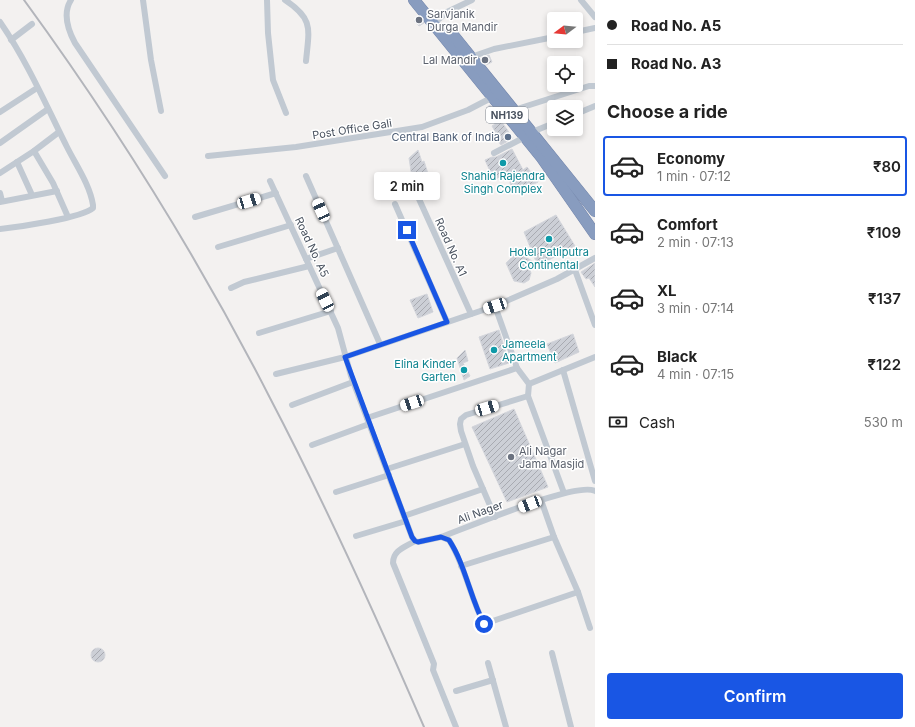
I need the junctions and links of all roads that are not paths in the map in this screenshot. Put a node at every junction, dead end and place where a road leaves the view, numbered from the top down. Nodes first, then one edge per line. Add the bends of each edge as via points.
1 (71, 0) edge
2 (143, 0) edge
3 (267, 0) edge
4 (285, 0) edge
5 (414, 0) edge
6 (422, 0) edge
7 (472, 0) edge
8 (581, 0) edge
9 (595, 17) edge
10 (439, 20) junction
11 (0, 22) edge
12 (32, 24) dead end
13 (595, 28) edge
14 (583, 31) edge
15 (547, 38) edge
16 (11, 40) junction
17 (470, 57) junction
18 (306, 61) dead end
19 (595, 86) edge
20 (37, 88) junction
21 (493, 97) junction
22 (595, 106) edge
23 (48, 109) junction
24 (514, 110) junction
25 (160, 111) dead end
26 (583, 111) edge
27 (0, 112) edge
28 (286, 113) dead end
29 (547, 126) edge
30 (59, 132) junction
31 (528, 135) junction
32 (0, 142) edge
33 (34, 151) junction
34 (494, 153) dead end
35 (208, 156) dead end
36 (17, 162) junction
37 (0, 173) edge
38 (165, 176) dead end
39 (306, 176) dead end
40 (270, 181) dead end
41 (414, 188) dead end
42 (57, 191) junction
43 (0, 193) edge
44 (276, 193) junction
45 (32, 196) junction
46 (1, 201) edge
47 (395, 204) dead end
48 (595, 211) edge
49 (68, 217) junction
50 (195, 217) dead end
51 (291, 225) junction
52 (0, 229) edge
53 (595, 234) edge
54 (218, 247) dead end
55 (338, 248) junction
56 (595, 258) edge
57 (306, 259) junction
58 (309, 266) junction
59 (575, 270) junction
60 (230, 288) dead end
61 (495, 306) junction
62 (592, 309) edge
63 (331, 311) junction
64 (471, 314) junction
65 (447, 322) junction
66 (595, 325) edge
67 (259, 333) dead end
68 (380, 344) junction
69 (345, 357) junction
70 (595, 357) edge
71 (517, 368) junction
72 (563, 370) junction
73 (276, 374) dead end
74 (354, 382) junction
75 (529, 384) junction
76 (528, 396) junction
77 (292, 404) dead end
78 (367, 418) junction
79 (370, 424) junction
80 (312, 444) dead end
81 (465, 444) junction
82 (388, 472) junction
83 (595, 481) edge
84 (483, 490) junction
85 (595, 491) edge
86 (336, 492) dead end
87 (564, 493) junction
88 (541, 500) junction
89 (495, 517) junction
90 (405, 518) junction
91 (356, 536) dead end
92 (441, 537) junction
93 (554, 537) junction
94 (415, 541) junction
95 (461, 566) junction
96 (578, 592) junction
97 (590, 628) dead end
98 (552, 653) dead end
99 (488, 663) dead end
100 (493, 680) junction
101 (456, 691) dead end
102 (456, 727) edge
103 (506, 727) edge
104 (571, 727) edge

1 - 38 street via 67,20 75,44
2 - 25 street
3 - 28 street via 274,80
4 - 18 street via 303,14 308,22
5 - 21 highway, NH139
6 - 10 highway, NH139
7 - 10 street via 447,12
8 - 9 street
10 - 17 highway, NH139
11 - 16 street
12 - 16 street
13 - 14 street
15 - 17 street via 494,49
16 - 20 street
17 - 24 highway, NH139
19 - 24 street
20 - 23 street
20 - 27 street
21 - 31 highway, NH139
21 - 35 street, Post Office Gali via 468,110 422,127 308,146
22 - 26 street
23 - 30 street
23 - 32 street
24 - 31 highway, NH139
29 - 31 street
30 - 33 street
30 - 49 street via 85,181 94,205 90,210
31 - 34 street
31 - 48 highway, NH139
31 - 53 highway, NH139
33 - 36 street
33 - 42 street
36 - 37 street
36 - 45 street
39 - 55 street
40 - 44 street, Road No. A5
41 - 64 street, Road No. A1
42 - 45 street
42 - 49 street
43 - 46 street
44 - 50 street
44 - 51 street, Road No. A5
45 - 46 street
47 - 65 street
49 - 52 street
51 - 54 street
51 - 57 street, Road No. A5
55 - 57 street
55 - 68 street
56 - 59 street
57 - 58 street, Road No. A5
58 - 60 street via 244,282
58 - 63 street, Road No. A5
59 - 61 street
59 - 62 street
61 - 64 street
61 - 71 street
62 - 66 street
63 - 67 street
63 - 69 street, Road No. A5 via 341,336
64 - 65 street
65 - 68 street
68 - 69 street
69 - 73 street
69 - 74 street, Road No. A5
70 - 72 street
71 - 75 street
71 - 78 street
72 - 75 street
72 - 83 street
74 - 77 street
74 - 78 street, Road No. A5
75 - 76 street
76 - 81 street via 466,415 460,424
76 - 87 street
78 - 79 street, Road No. A5
79 - 80 street
79 - 82 street, Road No. A5
81 - 82 street
81 - 84 street
82 - 86 street
82 - 90 street, Road No. A5
84 - 89 street
84 - 90 street
85 - 87 street, Ali Nager via 586,489
87 - 88 street, Ali Nager
88 - 89 street, Ali Nager
88 - 93 street
89 - 92 street, Ali Nager
90 - 91 street
90 - 94 street, Road No. A5
92 - 94 street
92 - 95 street via 449,540
93 - 95 street
93 - 96 street
94 - 102 street via 396,553 393,563 434,664 433,670
95 - 96 street via 484,624
96 - 97 street
98 - 104 street
99 - 100 street
100 - 101 street
100 - 103 street

